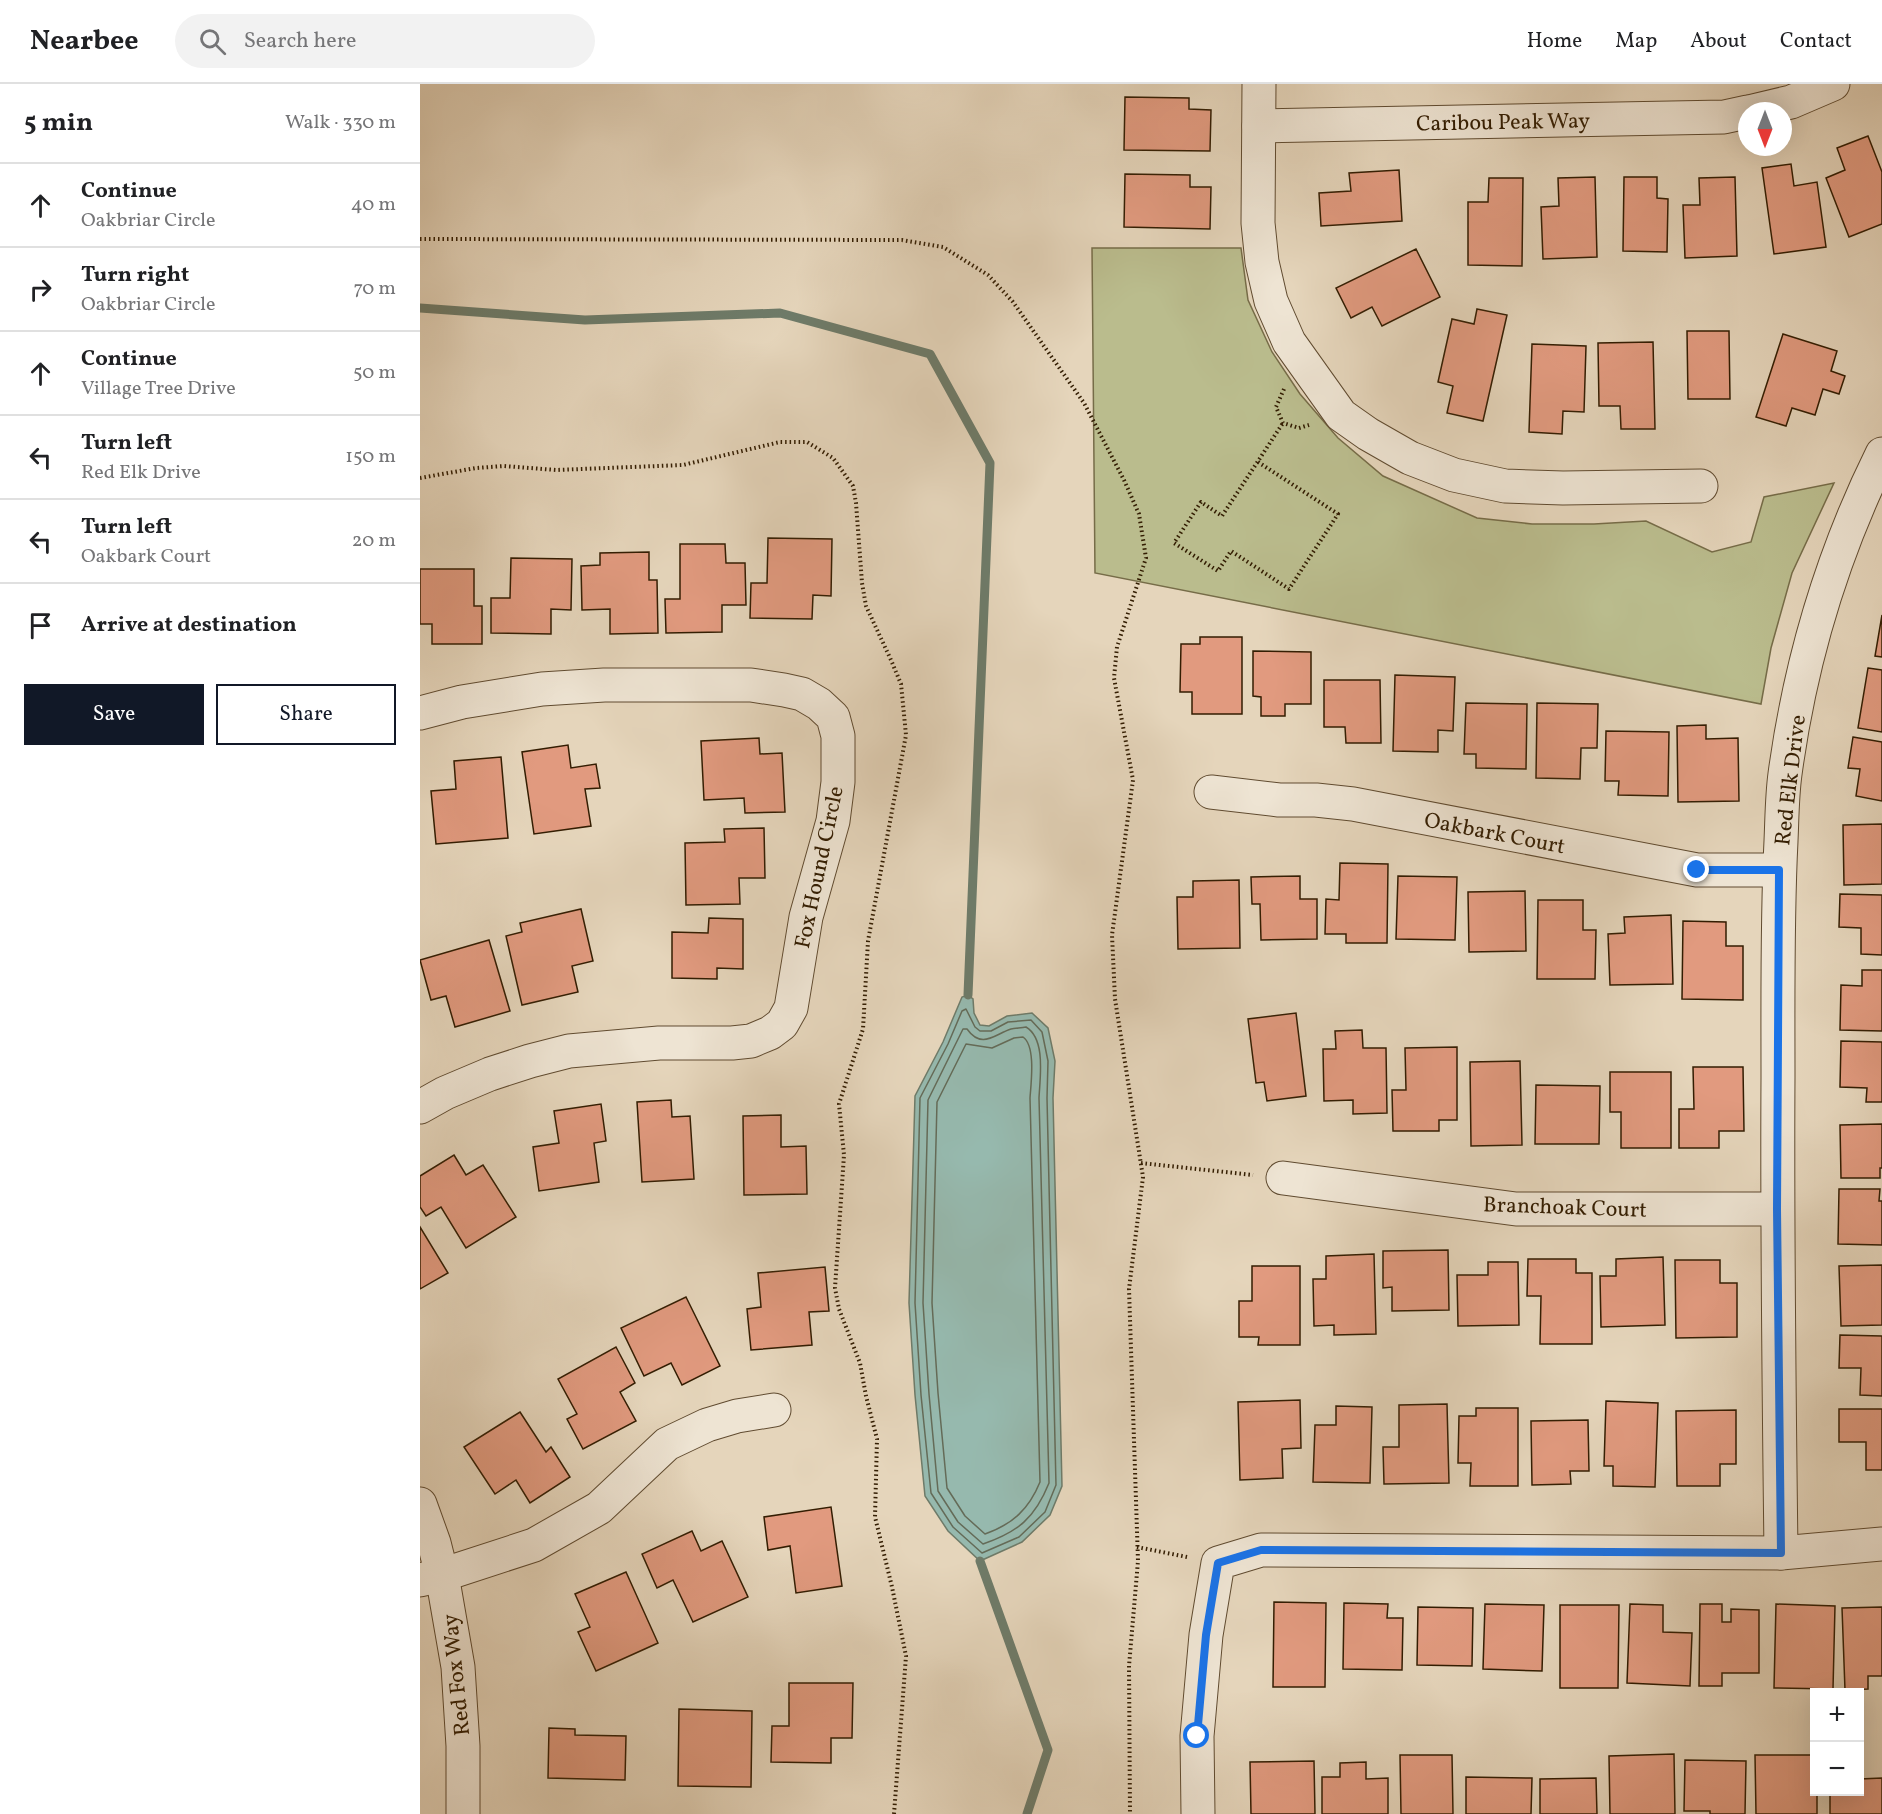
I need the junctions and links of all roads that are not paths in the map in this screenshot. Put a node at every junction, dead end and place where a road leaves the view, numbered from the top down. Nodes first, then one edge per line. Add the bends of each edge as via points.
1 (1259, 84) edge
2 (1833, 84) edge
3 (1791, 102) edge
4 (1738, 114) edge
5 (1259, 126) junction
6 (1882, 454) edge
7 (1701, 486) dead end
8 (420, 712) edge
9 (1211, 792) dead end
10 (1779, 870) junction
11 (420, 1107) edge
12 (1283, 1178) road end
13 (1777, 1209) junction
14 (774, 1410) dead end
15 (420, 1504) edge
16 (1882, 1544) edge
17 (1781, 1553) junction
18 (431, 1578) edge
19 (463, 1814) edge
20 (1198, 1814) edge

1 - 5 street
2 - 3 street
4 - 5 street, Caribou Peak Way
5 - 7 street via 1258,223 1271,301 1289,342 1341,415 1410,458 1454,475 1505,486
6 - 10 street, Red Elk Drive via 1861,497 1814,628 1785,776
8 - 11 street, Fox Hound Circle via 542,689 751,686 802,694 832,717 838,736 833,821 806,917 791,1008 783,1024 751,1041 658,1043 568,1051 490,1074
9 - 10 street, Oakbark Court via 1353,804 1697,870
10 - 13 street, Red Elk Drive
12 - 13 street, Branchoak Court via 1516,1209
13 - 17 street, Red Elk Drive
14 - 18 street via 707,1425 667,1444 599,1509 571,1526 534,1545
15 - 18 street, Red Fox Way via 434,1543
16 - 17 street
17 - 20 street via 1261,1550 1218,1563 1206,1635 1197,1736
18 - 19 street, Red Fox Way via 458,1666

